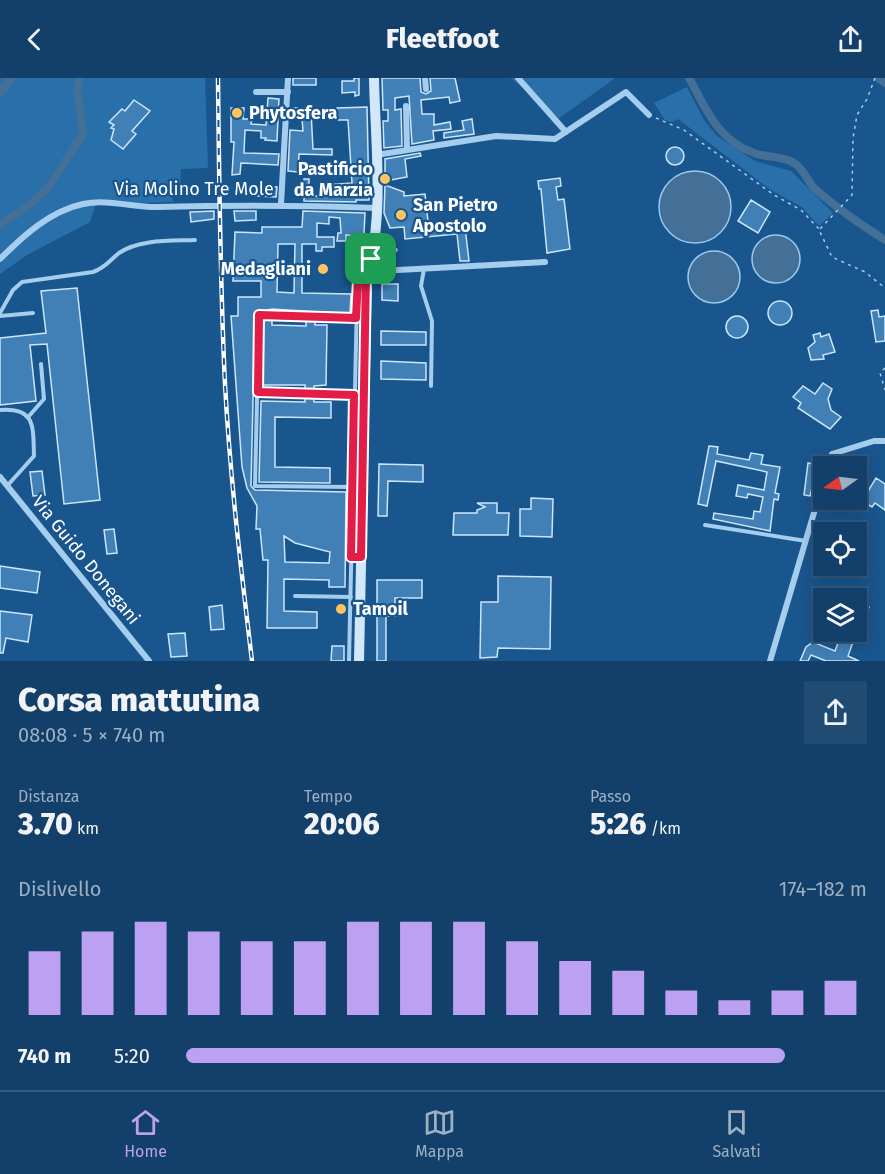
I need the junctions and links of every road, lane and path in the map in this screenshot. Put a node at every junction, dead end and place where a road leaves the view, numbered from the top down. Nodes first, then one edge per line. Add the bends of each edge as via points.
1 (288, 78) edge
2 (374, 78) edge
3 (425, 78) edge
4 (518, 78) edge
5 (875, 78) edge
6 (426, 89) dead end
7 (256, 92) dead end
8 (288, 92) junction
9 (406, 106) dead end
10 (649, 115) joint
11 (566, 132) junction
12 (407, 149) junction
13 (376, 155) junction
14 (281, 204) junction
15 (376, 208) junction
16 (819, 230) junction
17 (195, 240) dead end
18 (396, 250) dead end
19 (372, 254) junction
20 (0, 259) edge
21 (544, 262) dead end
22 (424, 269) junction
23 (366, 274) junction
24 (885, 288) edge
25 (33, 313) dead end
26 (0, 314) edge
27 (356, 318) junction
28 (40, 364) dead end
29 (885, 368) edge
30 (431, 386) dead end
31 (885, 390) edge
32 (258, 392) junction
33 (354, 395) junction
34 (0, 410) edge
35 (29, 416) junction
36 (885, 441) edge
37 (831, 456) edge
38 (0, 477) edge
39 (7, 486) junction
40 (353, 487) junction
41 (815, 510) edge
42 (705, 525) dead end
43 (806, 541) junction
44 (356, 557) junction
45 (295, 596) dead end
46 (351, 597) junction
47 (149, 661) edge
48 (349, 661) edge
49 (359, 661) edge
50 (770, 661) edge

1 - 8 street
2 - 13 main road
3 - 6 street
4 - 11 street
5 - 16 path via 857,115 852,195
7 - 8 street
8 - 14 street
9 - 12 street
10 - 11 street via 626,92
10 - 16 path via 684,130 801,210
11 - 12 street via 555,139 496,136
12 - 13 street
13 - 15 main road
14 - 15 street, Via Molino Tre Mole
14 - 20 street, Via Molino Tre Mole via 84,204 59,212 21,238
15 - 19 main road
16 - 24 path via 832,257 865,272
17 - 26 lane via 154,242 120,252 104,269 93,273 22,282
18 - 19 lane
19 - 23 main road
19 - 27 lane via 359,260
21 - 22 street
22 - 23 street
22 - 30 lane via 421,286 432,321
23 - 44 main road
25 - 26 lane
27 - 32 lane via 259,315
27 - 33 lane
28 - 35 lane via 44,399
29 - 31 path via 880,373
32 - 33 lane
32 - 40 lane via 255,486
33 - 40 lane
34 - 35 lane via 19,410
35 - 39 lane via 34,456
36 - 37 street
38 - 39 street, Via Guido Donegani
39 - 47 street, Via Guido Donegani
40 - 44 lane
41 - 43 street
42 - 43 lane
43 - 50 street
44 - 46 lane
44 - 49 main road
45 - 46 lane
46 - 48 lane

